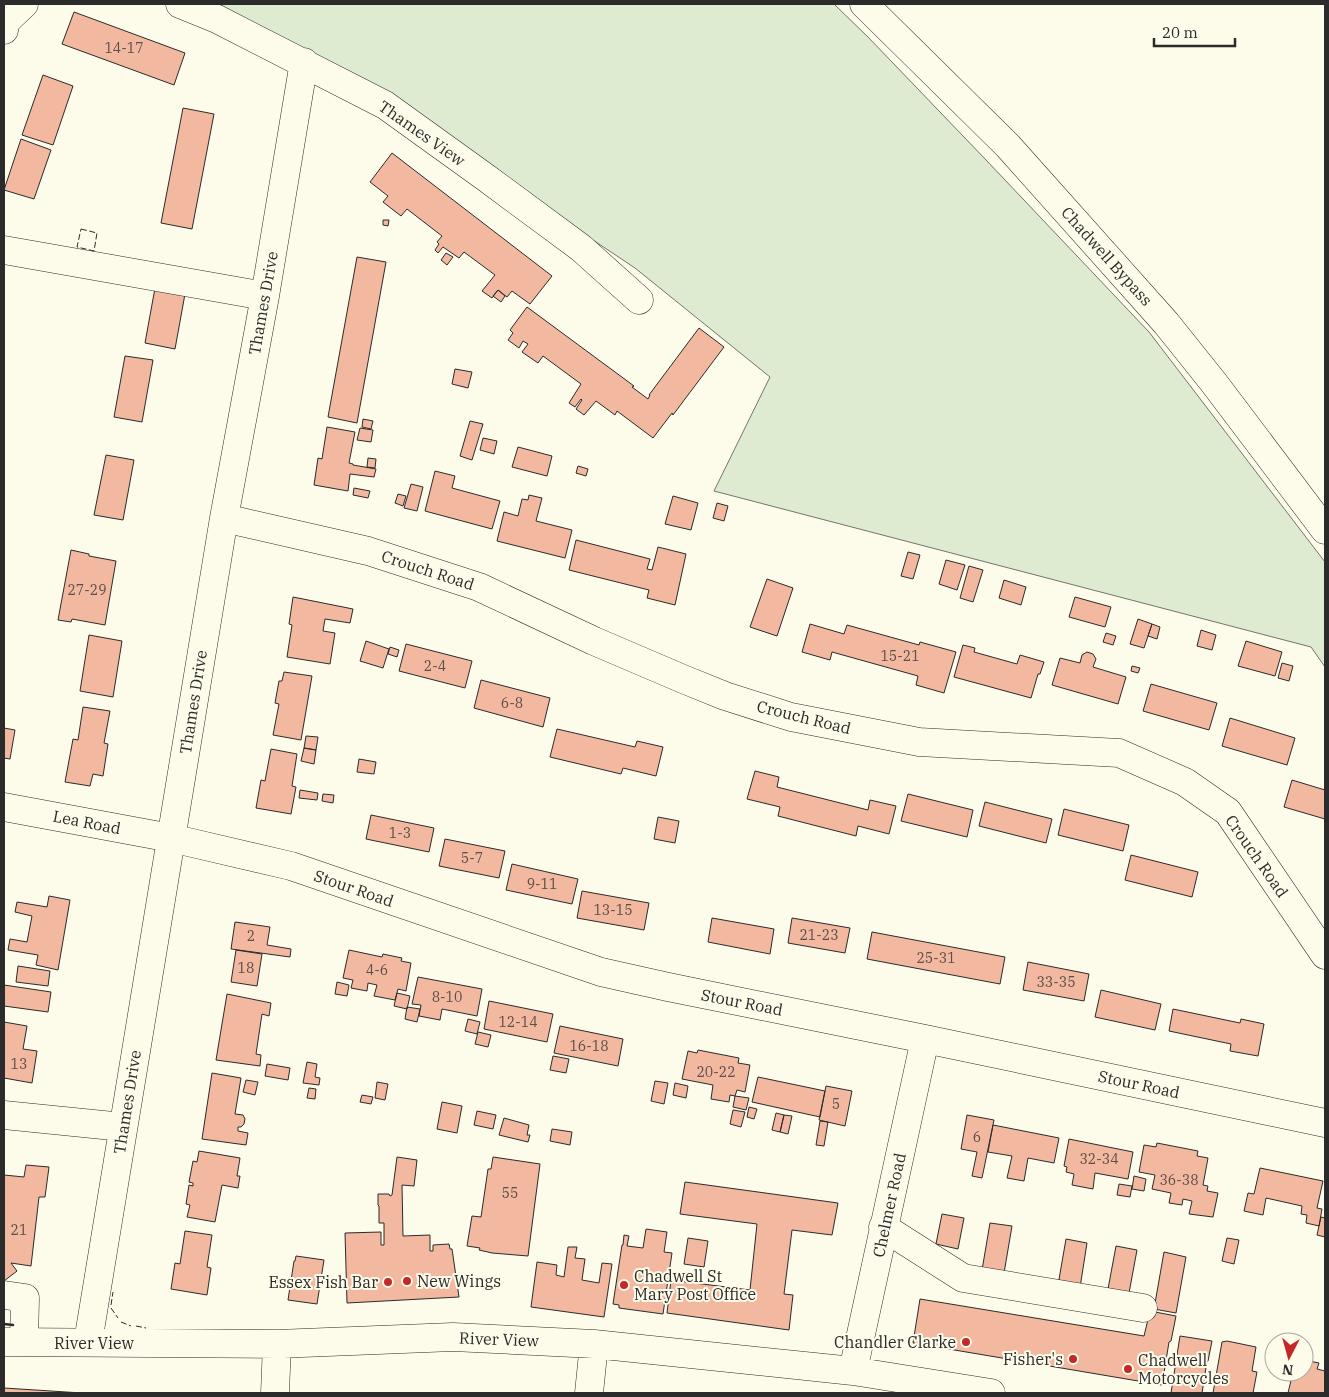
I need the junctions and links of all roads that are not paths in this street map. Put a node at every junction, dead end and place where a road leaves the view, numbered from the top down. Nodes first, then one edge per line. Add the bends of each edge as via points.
1 (24, 4) edge
2 (180, 4) edge
3 (864, 4) edge
4 (4, 30) edge
5 (304, 62) junction
6 (4, 250) edge
7 (265, 296) junction
8 (639, 300) dead end
9 (224, 518) junction
10 (1325, 530) edge
11 (4, 806) edge
12 (171, 838) junction
13 (1325, 955) edge
14 (925, 1039) junction
15 (4, 1115) edge
16 (1325, 1123) edge
17 (123, 1127) junction
18 (883, 1228) junction
19 (4, 1295) edge
20 (1143, 1308) dead end
21 (14, 1342) edge
22 (88, 1342) junction
23 (277, 1344) junction
24 (594, 1344) junction
25 (853, 1371) junction
26 (275, 1393) edge
27 (588, 1393) edge
28 (991, 1393) edge

1 - 4 street via 6,21
2 - 5 street, Thames View
3 - 10 street, Chadwell Bypass via 1008,146 1166,323
5 - 7 street, Thames Drive
5 - 8 street, Thames View via 385,105 485,176 581,248
6 - 7 street
7 - 9 street, Thames Drive
9 - 12 street, Thames Drive
9 - 13 street, Crouch Road via 368,551 479,587 683,679 791,717 919,742 1119,752 1185,782 1228,812
11 - 12 street, Lea Road
12 - 14 street, Stour Road via 291,866 601,972
12 - 17 street, Thames Drive
14 - 16 street, Stour Road
14 - 18 street, Chelmer Road
15 - 17 street
17 - 22 street, Thames Drive
18 - 20 street via 963,1278
18 - 25 street, Chelmer Road
19 - 21 street via 25,1298
21 - 22 street, River View
22 - 23 street, River View
23 - 24 street, River View via 453,1337
23 - 26 street
24 - 25 street, River View
24 - 27 street
25 - 28 street, River View

